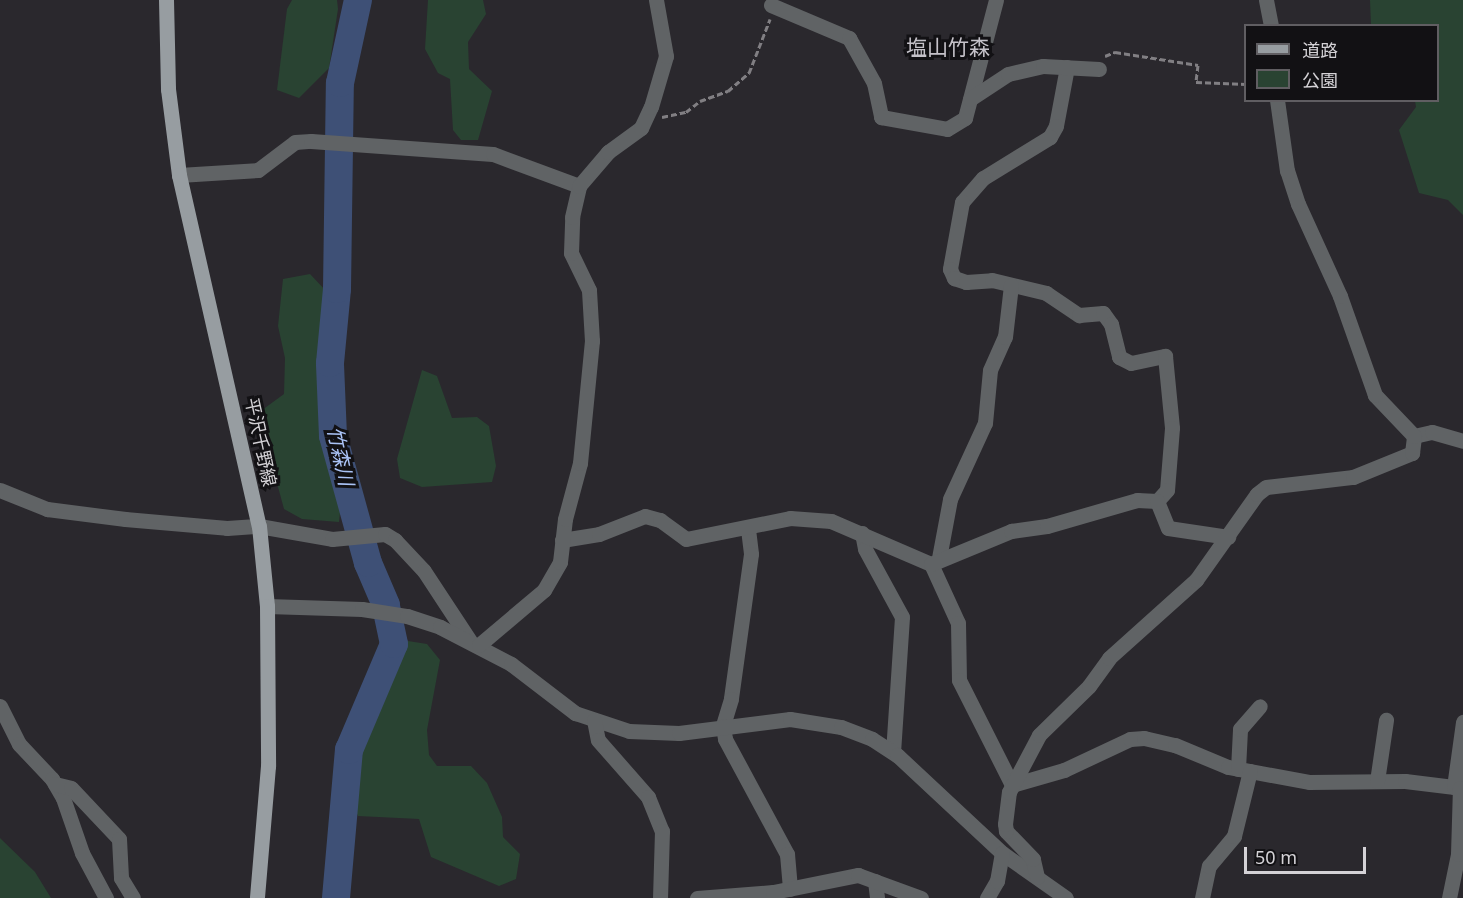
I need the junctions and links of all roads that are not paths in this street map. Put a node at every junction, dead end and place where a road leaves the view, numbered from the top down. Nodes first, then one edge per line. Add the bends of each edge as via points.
1 (166, 0) edge
2 (656, 0) edge
3 (996, 0) edge
4 (1266, 0) edge
5 (771, 5) road end
6 (1271, 24) edge
7 (1067, 67) junction
8 (1100, 69) road end
9 (970, 99) junction
10 (1277, 102) edge
11 (179, 175) junction
12 (579, 186) junction
13 (1011, 285) junction
14 (1414, 436) junction
15 (1463, 441) edge
16 (0, 490) edge
17 (1157, 501) junction
18 (259, 526) junction
19 (748, 529) junction
20 (862, 533) junction
21 (1228, 537) junction
22 (562, 540) junction
23 (935, 561) junction
24 (267, 606) junction
25 (475, 643) junction
26 (1260, 705) dead end
27 (0, 706) edge
28 (594, 720) junction
29 (1386, 720) dead end
30 (1463, 722) edge
31 (723, 726) junction
32 (893, 752) junction
33 (1244, 770) junction
34 (1377, 781) junction
35 (55, 783) junction
36 (1012, 785) junction
37 (1459, 787) edge
38 (1002, 853) junction
39 (1036, 877) junction
40 (875, 881) junction
41 (790, 889) junction
42 (106, 898) edge
43 (133, 898) edge
44 (257, 898) edge
45 (660, 898) edge
46 (697, 898) edge
47 (878, 898) edge
48 (921, 898) edge
49 (987, 898) edge
50 (1066, 898) edge
51 (1202, 898) edge
52 (1449, 898) edge

1 - 11 main road, 平沢千野線 via 167,77
2 - 12 street via 666,56 645,119 640,128 608,152
3 - 9 street
4 - 6 street
5 - 9 street via 849,38 874,83 881,117 947,129 965,118
7 - 8 street
7 - 9 street via 1043,66 1008,74
7 - 13 street via 1056,126 1050,137 983,178 962,202 957,217 949,257 954,278
10 - 14 street via 1287,171 1340,296 1375,395
11 - 12 street via 258,170 295,142 311,141 493,154
11 - 18 main road, 平沢千野線
12 - 22 street via 570,245 589,290 592,340 580,464
13 - 17 street via 1046,293 1079,315 1103,313 1111,324 1119,357 1131,363 1165,356 1173,428 1167,490
13 - 23 street via 1005,337 990,370 985,423 950,499
14 - 15 street via 1432,432
14 - 21 street via 1412,453 1353,477 1266,487
16 - 18 street via 47,509 227,528
17 - 21 street via 1168,528
17 - 23 street via 1137,500 1047,526 1011,531
18 - 24 main road, 平沢千野線
18 - 25 street via 332,539 375,533 395,540 424,571
19 - 20 street via 790,518 831,521
19 - 22 street via 686,539 660,519 645,516 599,534
19 - 31 street via 751,554 731,699
20 - 23 street
20 - 32 street via 865,549 902,616
21 - 36 street via 1196,579 1109,657 1089,686 1039,735
22 - 25 street via 560,562 552,581
23 - 36 street via 958,623 959,680
24 - 25 street via 362,609 407,616
24 - 44 main road, 平沢千野線 via 268,766
25 - 28 street via 511,664 575,713
26 - 33 street via 1240,729
27 - 35 street via 19,744
28 - 31 street via 655,734
28 - 45 street via 598,740 648,797 662,831
29 - 34 street
30 - 37 street
31 - 32 street via 766,720 813,721 872,739
31 - 41 street via 725,739 787,854
32 - 38 street via 921,773
33 - 34 street via 1309,782
33 - 36 street via 1144,738 1130,739 1064,770
33 - 51 street via 1234,836 1209,866
34 - 37 street
35 - 42 street via 82,853
35 - 43 street via 71,788 119,838 121,878
36 - 39 street via 1005,831 1033,859
37 - 52 street via 1458,854
38 - 39 street
38 - 49 street via 997,881
39 - 50 street
40 - 41 street via 849,876
40 - 47 street
40 - 48 street
41 - 46 street

